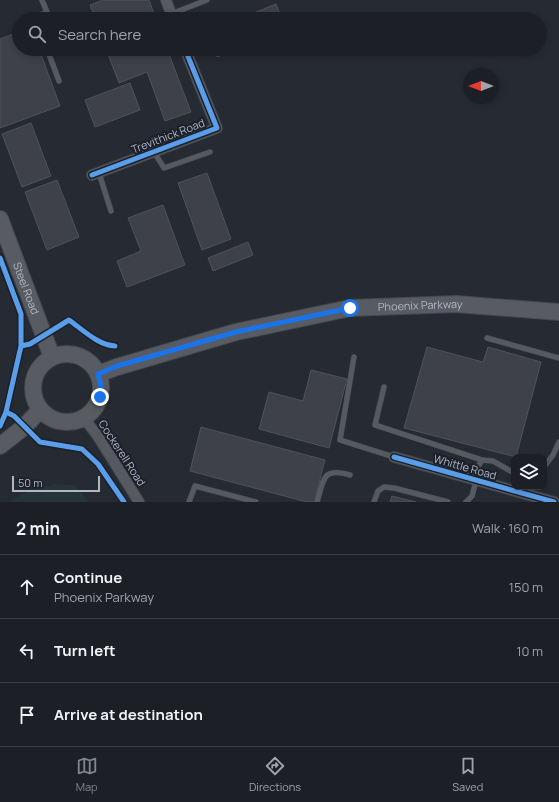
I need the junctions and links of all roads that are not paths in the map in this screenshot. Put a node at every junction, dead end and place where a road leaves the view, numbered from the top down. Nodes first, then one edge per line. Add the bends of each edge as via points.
1 (42, 0) edge
2 (166, 0) edge
3 (207, 0) edge
4 (47, 12) edge
5 (170, 12) edge
6 (182, 12) edge
7 (50, 56) edge
8 (188, 56) edge
9 (59, 81) dead end
10 (154, 152) junction
11 (210, 152) dead end
12 (95, 174) joint
13 (111, 211) dead end
14 (0, 218) edge
15 (559, 312) edge
16 (487, 338) dead end
17 (52, 357) junction
18 (354, 357) dead end
19 (559, 358) edge
20 (98, 374) junction
21 (384, 387) dead end
22 (40, 410) junction
23 (84, 418) junction
24 (559, 442) edge
25 (0, 446) edge
26 (394, 457) joint
27 (482, 460) junction
28 (547, 463) edge
29 (511, 470) edge
30 (350, 475) dead end
31 (474, 480) junction
32 (529, 499) edge
33 (139, 502) edge
34 (189, 502) edge
35 (256, 502) edge
36 (317, 502) edge
37 (374, 502) edge
38 (448, 502) edge
39 (466, 502) edge
40 (554, 502) edge

1 - 4 lane
2 - 5 street
3 - 6 lane
7 - 9 lane
8 - 10 street, Trevithick Road via 216,128
10 - 11 lane via 164,168
10 - 12 street, Trevithick Road
12 - 13 lane
14 - 17 main road, Steel Road
15 - 20 main road, Phoenix Parkway via 456,304 350,308 236,332 117,366
16 - 19 lane
17 - 20 main road via 76,355 87,360
17 - 22 main road via 41,366 35,376 34,399
18 - 26 lane via 340,440
20 - 23 main road via 100,397 95,408
21 - 27 lane via 375,425
22 - 23 main road via 61,422 73,422
22 - 25 main road
23 - 33 street, Cockerell Road
24 - 28 lane
26 - 31 street, Whittle Road
27 - 29 lane via 493,461
27 - 31 lane
30 - 36 lane via 329,473 325,477
31 - 32 street, Whittle Road
31 - 39 lane via 472,496
32 - 40 street, Whittle Road
34 - 35 lane via 195,486
37 - 38 lane via 378,491 384,487

